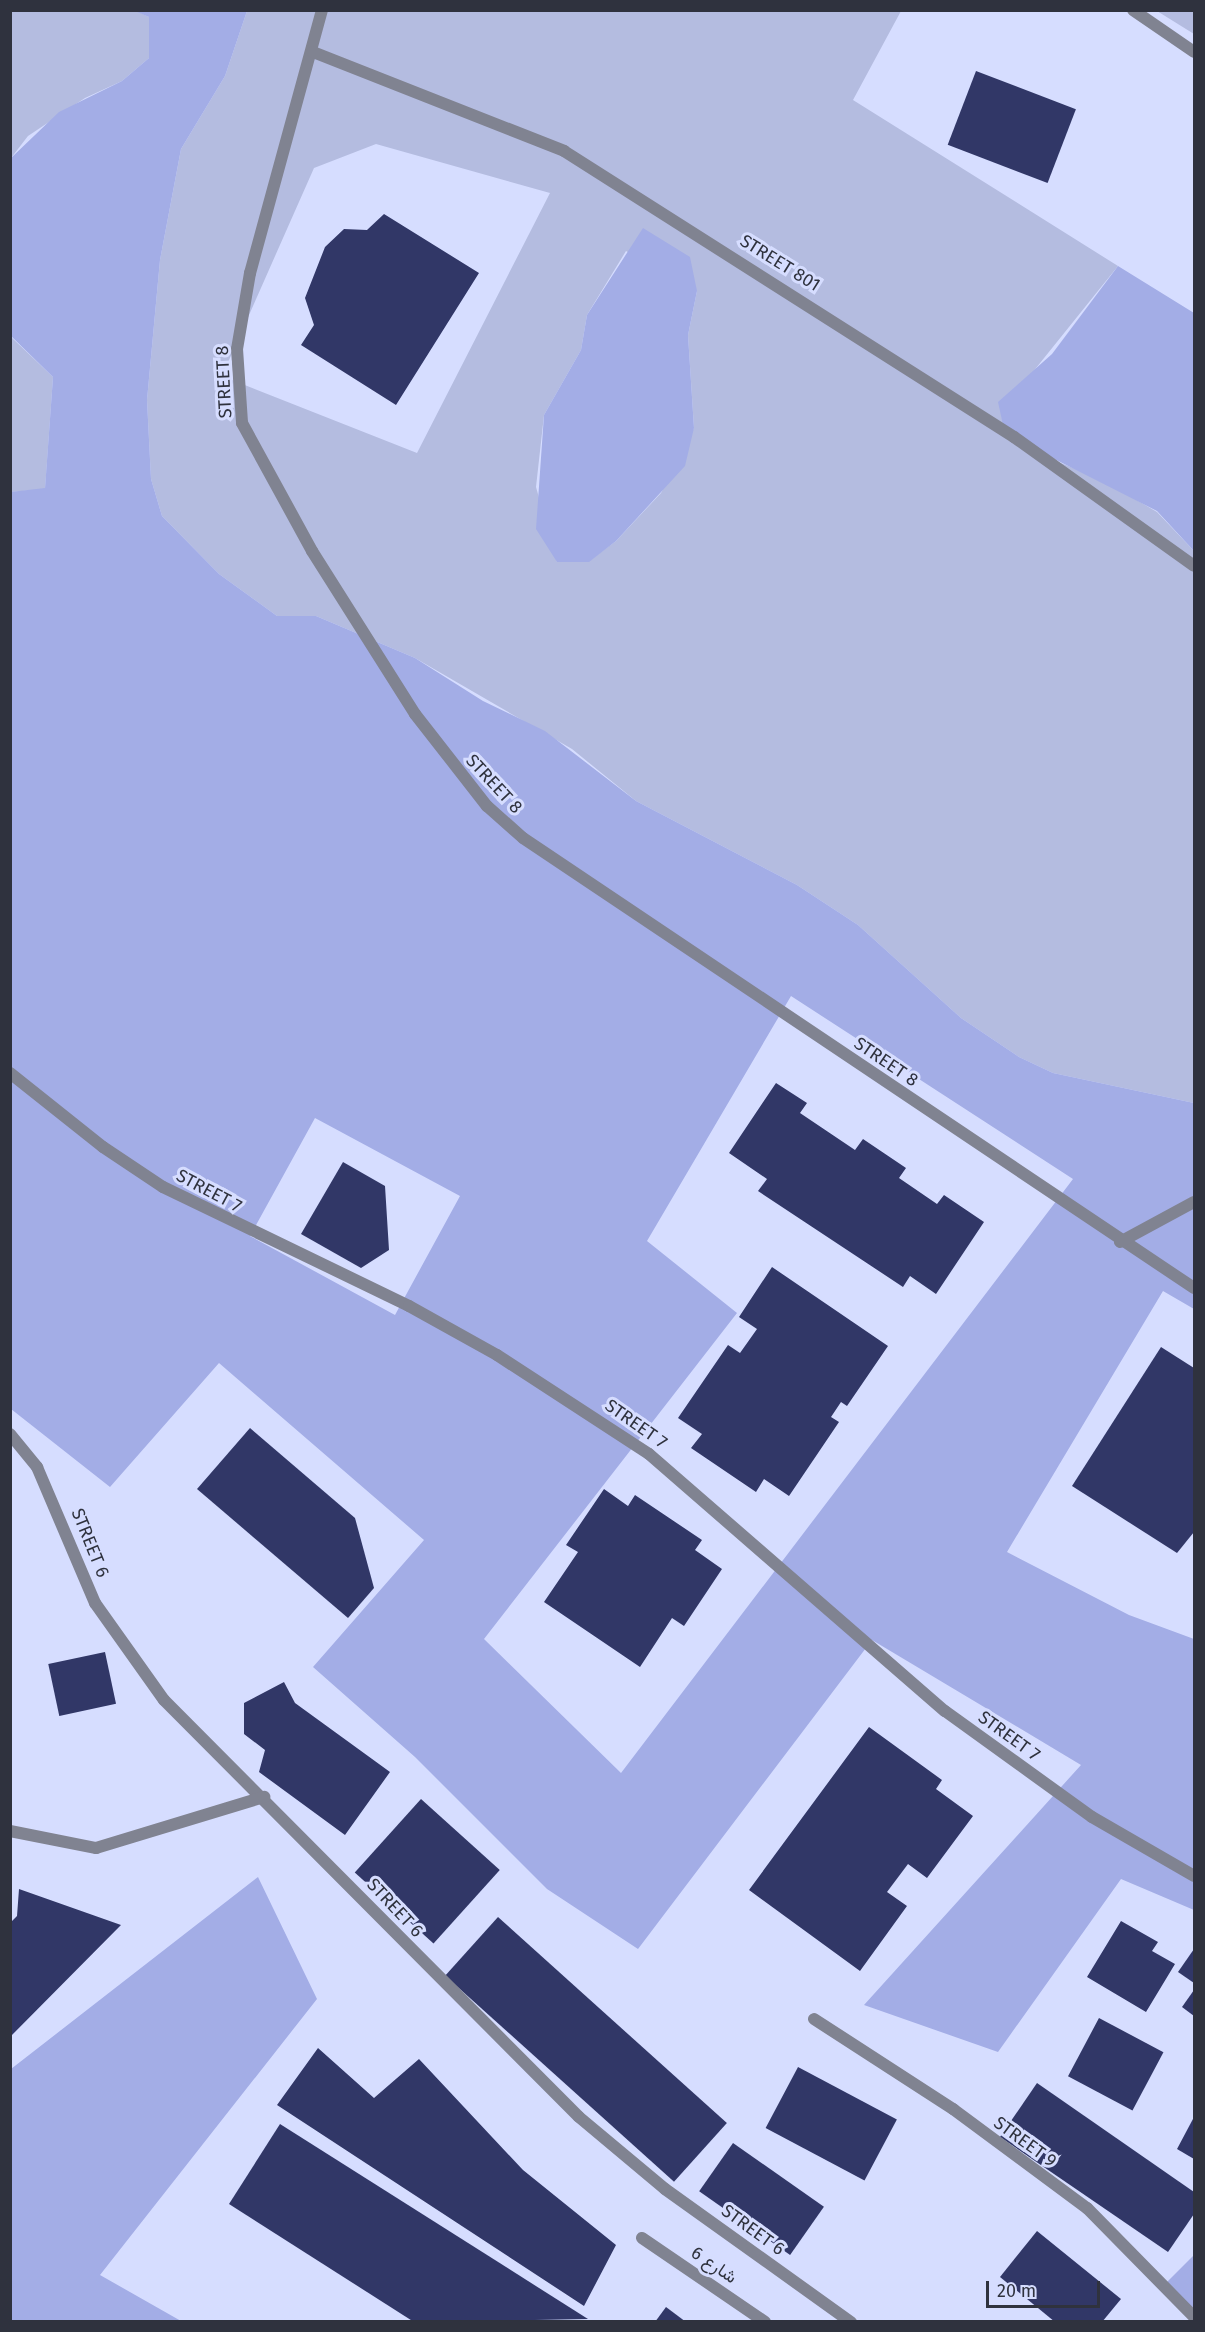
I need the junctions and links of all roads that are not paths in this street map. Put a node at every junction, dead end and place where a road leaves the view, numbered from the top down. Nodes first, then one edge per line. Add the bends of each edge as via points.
1 (322, 10) edge
2 (1133, 10) edge
3 (313, 52) junction
4 (1194, 52) edge
5 (1194, 566) edge
6 (10, 1072) edge
7 (1194, 1202) edge
8 (1120, 1242) junction
9 (1194, 1288) edge
10 (10, 1434) edge
11 (264, 1797) junction
12 (10, 1831) edge
13 (1194, 1876) edge
14 (814, 2019) dead end
15 (642, 2238) dead end
16 (1194, 2317) edge
17 (765, 2322) edge
18 (851, 2322) edge

1 - 3 street, STREET 8
2 - 4 street
3 - 5 street, STREET 801 via 564,151 1014,437
3 - 8 street, STREET 8 via 250,273 237,349 242,423 312,551 415,714 486,806 523,838
6 - 13 street, STREET 7 via 103,1147 163,1187 409,1306 631,1442 715,1506 953,1718 1092,1817
7 - 8 street
8 - 9 street, STREET 8
10 - 11 street, STREET 6 via 37,1467 95,1603 116,1637 164,1700
11 - 12 street via 96,1848
11 - 18 street, STREET 6 via 429,1971 579,2117 665,2189
14 - 16 street, STREET 9 via 953,2109 1087,2208
15 - 17 street, شارع 6

